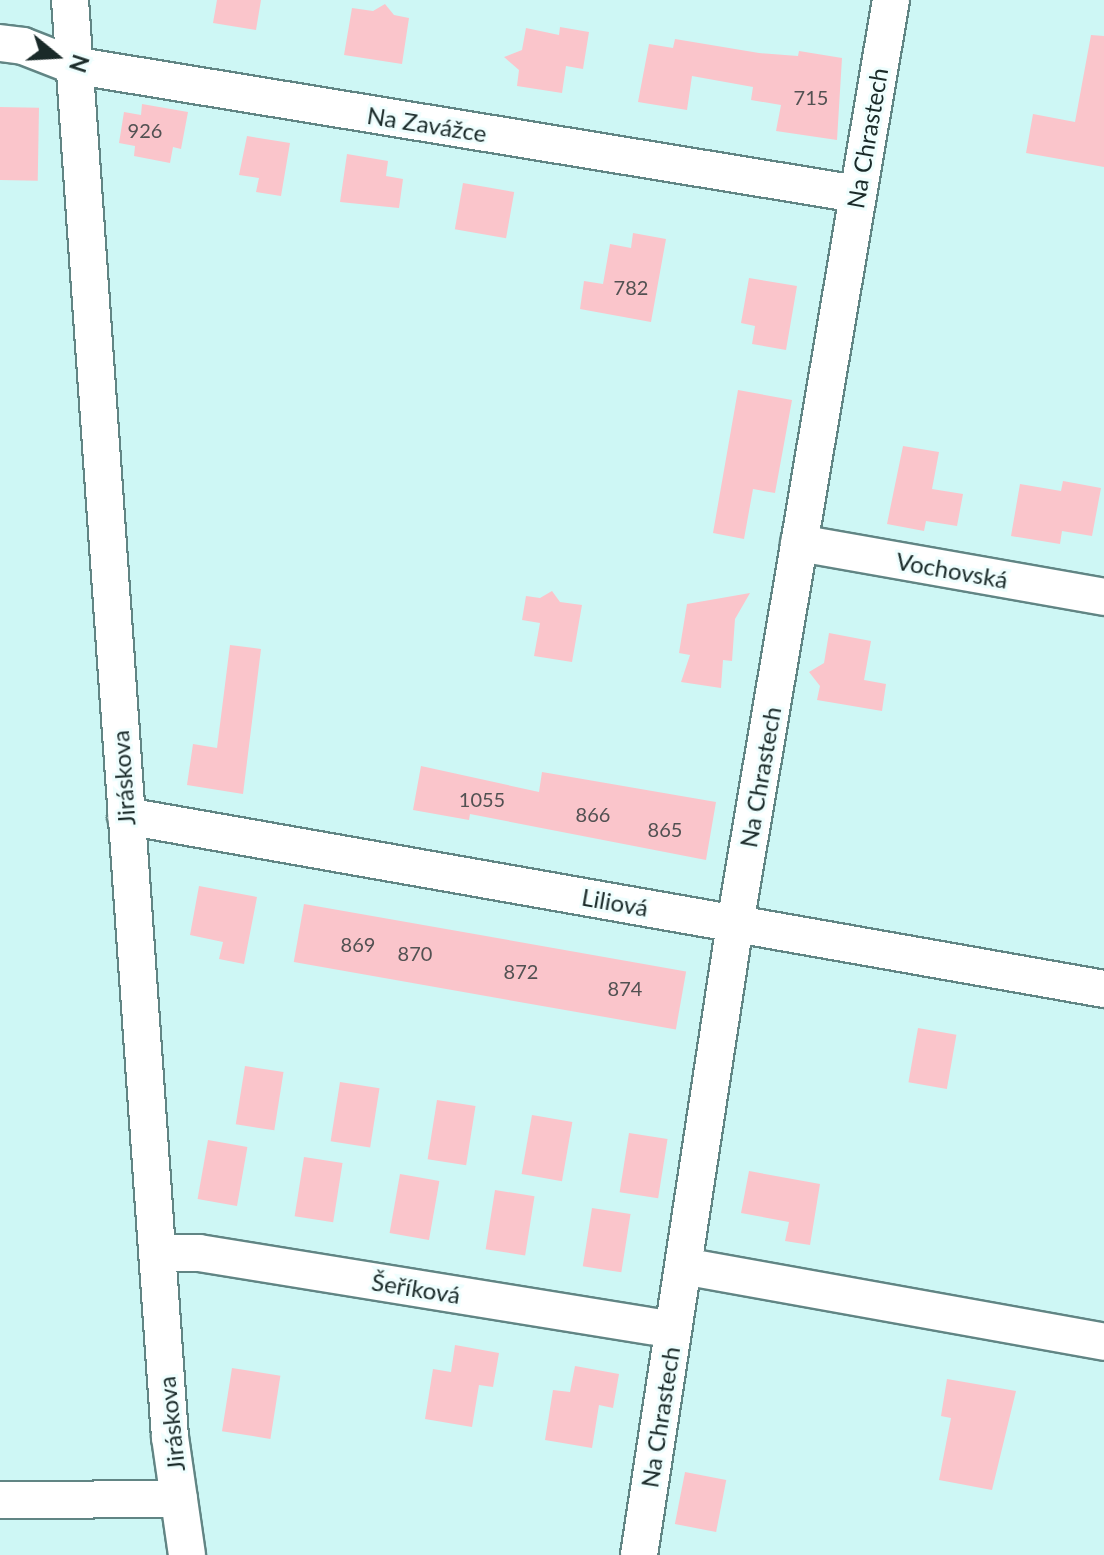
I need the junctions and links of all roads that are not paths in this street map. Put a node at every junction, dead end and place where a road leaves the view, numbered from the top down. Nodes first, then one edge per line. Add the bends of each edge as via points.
1 (70, 0) edge
2 (891, 0) edge
3 (0, 43) edge
4 (72, 65) junction
5 (857, 194) junction
6 (799, 543) junction
7 (1104, 597) edge
8 (126, 816) junction
9 (735, 924) junction
10 (1104, 989) edge
11 (157, 1253) junction
12 (683, 1266) junction
13 (673, 1330) junction
14 (1104, 1342) edge
15 (179, 1499) junction
16 (0, 1500) edge
17 (187, 1555) edge
18 (639, 1555) edge

1 - 4 street, Jiráskova
2 - 5 street, Na Chrastech
3 - 4 street, Na Zavážce
4 - 5 street, Na Zavážce
4 - 8 street, Jiráskova
5 - 6 street, Na Chrastech
6 - 7 street, Vochovská
6 - 9 street, Na Chrastech
8 - 9 street, Liliová
8 - 11 street, Jiráskova
9 - 10 street, Liliová
9 - 12 street, Na Chrastech
11 - 13 street, Šeříková via 199,1253
11 - 15 street, Jiráskova
12 - 13 street, Na Chrastech
12 - 14 street
13 - 18 street, Na Chrastech
15 - 16 street
15 - 17 street, Jiráskova

